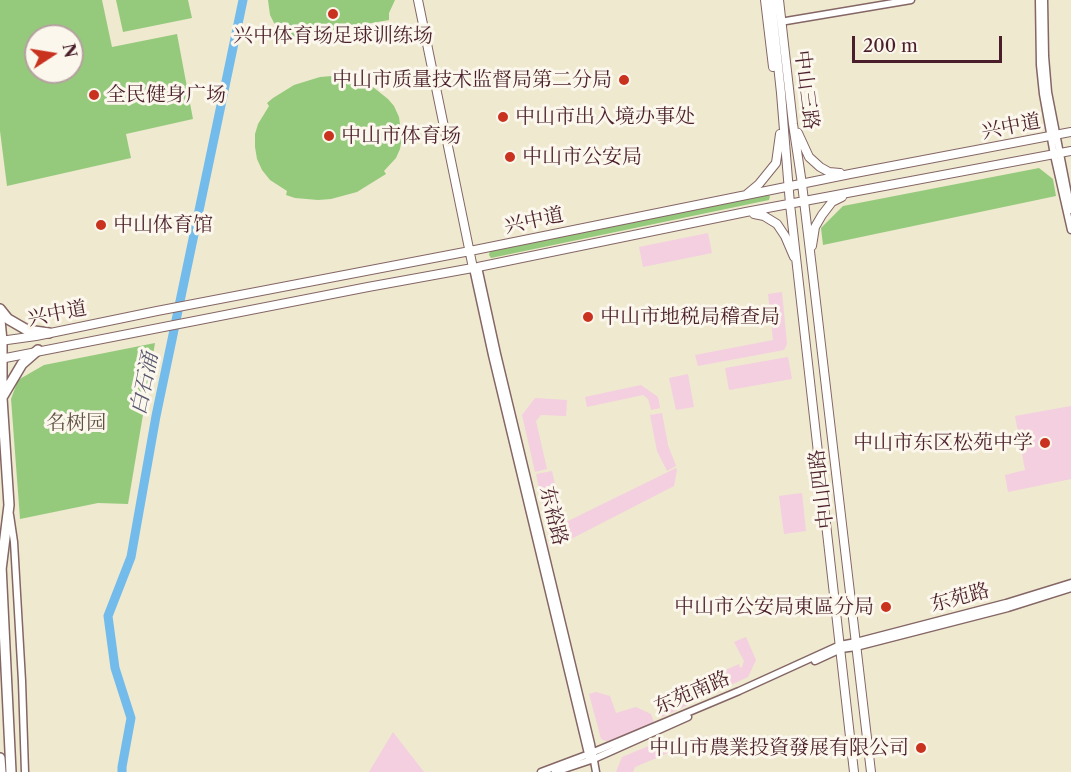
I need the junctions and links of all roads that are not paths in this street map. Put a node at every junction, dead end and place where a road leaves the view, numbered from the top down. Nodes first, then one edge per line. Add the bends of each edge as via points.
1 (418, 0) edge
2 (423, 0) edge
3 (765, 0) edge
4 (771, 0) edge
5 (779, 0) edge
6 (784, 0) edge
7 (911, 0) edge
8 (1039, 0) edge
9 (1044, 0) edge
10 (786, 21) junction
11 (794, 123) junction
12 (783, 126) junction
13 (1071, 132) edge
14 (1053, 136) junction
15 (1071, 151) edge
16 (1057, 154) junction
17 (850, 174) junction
18 (802, 184) junction
19 (789, 187) junction
20 (848, 193) junction
21 (745, 195) junction
22 (804, 202) junction
23 (790, 204) junction
24 (1071, 210) edge
25 (746, 212) junction
26 (1071, 230) edge
27 (472, 251) junction
28 (811, 256) junction
29 (797, 265) junction
30 (475, 268) junction
31 (0, 309) edge
32 (0, 320) edge
33 (49, 333) junction
34 (36, 336) junction
35 (1, 341) edge
36 (38, 350) junction
37 (1, 358) edge
38 (1, 397) edge
39 (9, 505) junction
40 (0, 557) edge
41 (1, 570) edge
42 (1071, 583) edge
43 (1071, 588) edge
44 (856, 645) junction
45 (841, 647) junction
46 (591, 756) junction
47 (0, 758) edge
48 (1, 772) edge
49 (11, 772) edge
50 (25, 772) edge
51 (541, 772) edge
52 (555, 772) edge
53 (594, 772) edge
54 (854, 772) edge
55 (870, 772) edge

1 - 27 main road
2 - 27 main road
3 - 12 main road, 中山三路
4 - 12 main road, 中山三路
5 - 11 main road, 中山三路
6 - 10 main road, 中山三路
7 - 10 street
8 - 14 street via 1040,65
9 - 14 street
10 - 11 main road, 中山三路
11 - 17 main road via 809,157 829,172
11 - 18 main road, 中山三路
12 - 19 main road, 中山三路
12 - 21 main road via 776,163
13 - 14 main road, 兴中道
14 - 16 street
14 - 17 main road, 兴中道
15 - 16 main road, 兴中道
16 - 20 main road, 兴中道
16 - 24 street
16 - 26 street
17 - 18 main road, 兴中道
18 - 19 main road, 兴中道
18 - 22 main road, 中山三路
19 - 21 main road, 兴中道
19 - 23 main road, 中山三路
20 - 22 main road, 兴中道
20 - 28 main road via 832,202 822,215 815,227
21 - 27 main road, 兴中道
22 - 23 main road, 兴中道
22 - 28 main road, 中山四路
23 - 25 main road, 兴中道
23 - 29 main road, 中山四路
25 - 29 main road via 777,224
25 - 30 main road, 兴中道
27 - 30 main road
27 - 33 main road, 兴中道
28 - 44 main road, 中山四路
29 - 45 main road, 中山四路
30 - 36 main road, 兴中道
30 - 46 street, 东裕路
31 - 33 highway via 27,330
32 - 35 highway
33 - 34 main road, 兴中道
34 - 35 main road, 兴中道
34 - 36 main road via 32,343
35 - 37 highway
36 - 37 main road, 兴中道
36 - 38 highway via 22,364
37 - 38 highway
38 - 39 highway
39 - 41 highway
39 - 50 street
40 - 41 highway
41 - 49 highway
42 - 44 street, 东苑路
43 - 44 street, 东苑路 via 1008,608
44 - 45 street, 东苑南路
44 - 55 main road, 中山四路
45 - 46 street, 东苑南路
45 - 54 main road, 中山四路
46 - 51 street, 东苑南路
46 - 52 street, 东苑南路
46 - 53 street, 东裕路
47 - 48 highway

